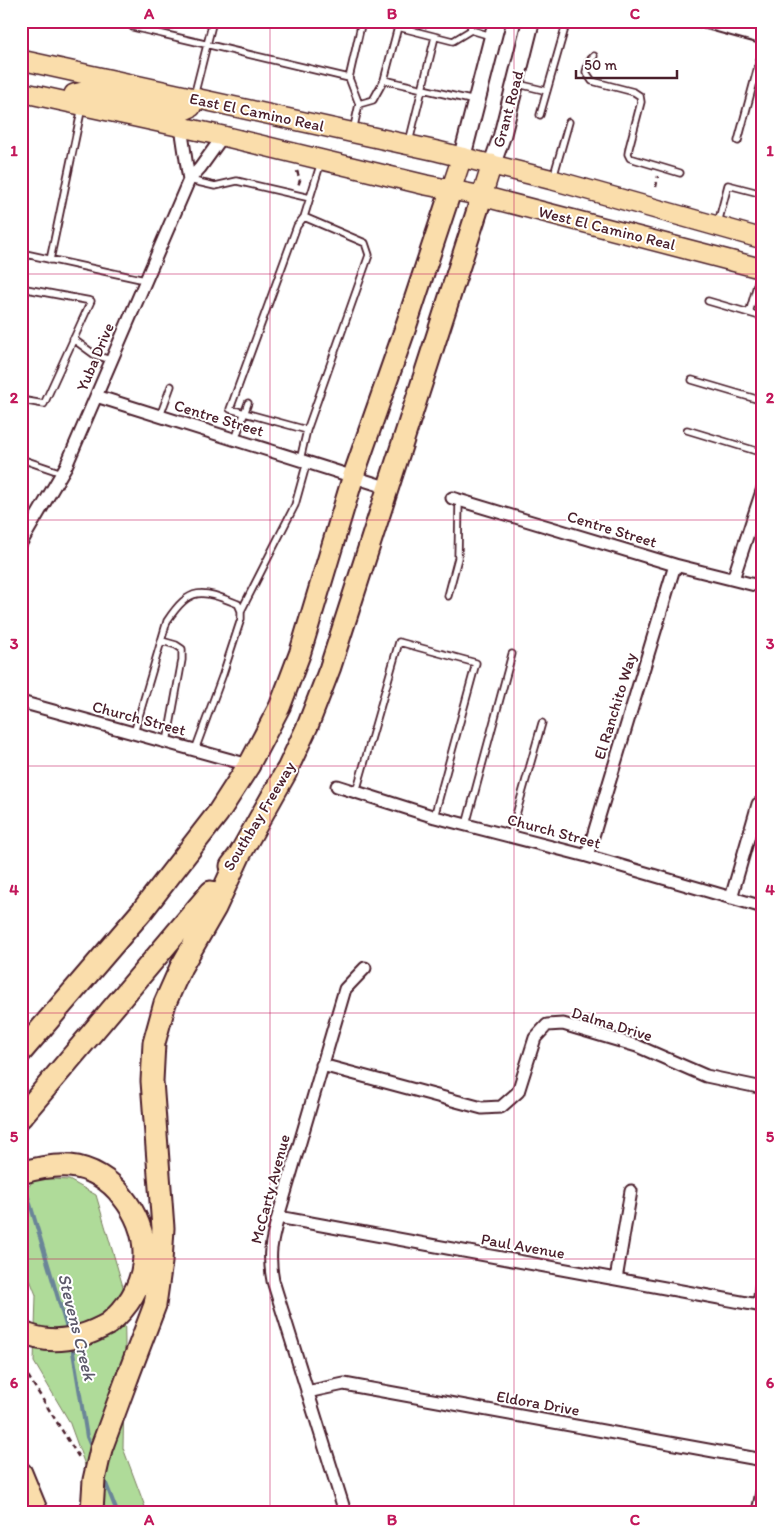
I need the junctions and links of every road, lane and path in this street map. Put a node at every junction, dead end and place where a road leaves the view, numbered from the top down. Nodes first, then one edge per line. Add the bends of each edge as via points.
1 (84, 21) edge
2 (96, 21) edge
3 (134, 21) edge
4 (213, 21) edge
5 (362, 21) edge
6 (470, 21) edge
7 (531, 21) edge
8 (567, 21) edge
9 (708, 22) edge
10 (495, 29) edge
11 (471, 30) junction
12 (435, 37) junction
13 (763, 38) edge
14 (207, 44) junction
15 (763, 48) edge
16 (594, 56) dead end
17 (21, 60) edge
18 (47, 66) junction
19 (21, 74) edge
20 (349, 78) junction
21 (384, 80) junction
22 (515, 83) junction
23 (422, 89) junction
24 (547, 91) junction
25 (21, 92) edge
26 (193, 98) junction
27 (53, 99) junction
28 (477, 101) junction
29 (359, 104) junction
30 (82, 105) junction
31 (540, 115) dead end
32 (569, 122) dead end
33 (181, 126) junction
34 (352, 132) junction
35 (223, 136) junction
36 (738, 141) dead end
37 (408, 144) junction
38 (462, 157) junction
39 (322, 159) junction
40 (492, 164) junction
41 (297, 171) dead end
42 (659, 172) dead end
43 (680, 173) dead end
44 (189, 180) junction
45 (553, 180) junction
46 (656, 187) dead end
47 (297, 189) dead end
48 (451, 190) junction
49 (763, 194) edge
50 (482, 196) junction
51 (310, 198) junction
52 (304, 216) junction
53 (717, 226) junction
54 (763, 239) edge
55 (21, 253) edge
56 (50, 260) junction
57 (762, 269) edge
58 (145, 280) junction
59 (21, 288) edge
60 (708, 301) dead end
61 (749, 313) junction
62 (763, 317) edge
63 (73, 339) junction
64 (111, 360) junction
65 (692, 380) dead end
66 (172, 386) dead end
67 (96, 396) junction
68 (21, 400) edge
69 (763, 401) edge
70 (248, 403) dead end
71 (244, 413) junction
72 (160, 416) junction
73 (307, 430) junction
74 (687, 430) dead end
75 (235, 440) junction
76 (763, 453) edge
77 (21, 459) edge
78 (304, 461) junction
79 (62, 473) junction
80 (353, 477) junction
81 (389, 488) junction
82 (763, 488) edge
83 (456, 499) joint
84 (21, 543) edge
85 (675, 565) junction
86 (733, 579) junction
87 (763, 587) edge
88 (448, 596) dead end
89 (241, 611) junction
90 (162, 641) junction
91 (512, 654) dead end
92 (21, 702) edge
93 (542, 723) dead end
94 (134, 734) junction
95 (167, 742) junction
96 (195, 750) junction
97 (249, 765) junction
98 (286, 772) joint
99 (337, 786) dead end
100 (356, 792) junction
101 (760, 804) edge
102 (434, 816) junction
103 (466, 825) junction
104 (510, 836) junction
105 (240, 854) junction
106 (587, 856) junction
107 (731, 898) junction
108 (763, 907) edge
109 (365, 968) dead end
110 (60, 1008) junction
111 (21, 1034) edge
112 (21, 1052) edge
113 (322, 1065) junction
114 (763, 1088) edge
115 (22, 1117) edge
116 (21, 1173) edge
117 (631, 1191) dead end
118 (278, 1217) junction
119 (763, 1272) edge
120 (21, 1279) edge
121 (616, 1279) junction
122 (761, 1305) edge
123 (23, 1326) edge
124 (21, 1360) edge
125 (307, 1392) junction
126 (763, 1460) edge
127 (83, 1466) dead end
128 (21, 1473) edge
129 (763, 1487) edge
130 (92, 1511) edge
131 (36, 1512) edge
132 (345, 1512) edge
133 (758, 1512) edge

1 - 2 lane via 95,24
3 - 14 lane via 133,27
4 - 14 lane
5 - 20 lane
6 - 11 lane
7 - 22 main road, Grant Road
8 - 24 lane
9 - 13 street
10 - 11 lane
10 - 28 main road, Grant Road
11 - 12 lane via 453,41
12 - 21 lane via 398,27
12 - 23 lane
14 - 20 lane
14 - 26 lane
15 - 36 lane
16 - 43 lane via 586,72 592,81 640,96 628,154 630,158
17 - 18 main road, East El Camino Real
18 - 19 main road via 30,74
18 - 26 main road, East El Camino Real
20 - 29 lane
21 - 23 lane
21 - 29 lane via 373,100
22 - 24 lane
22 - 40 main road, Grant Road
23 - 28 lane
23 - 37 lane
24 - 31 lane
25 - 27 main road, East El Camino Real
26 - 27 main road via 191,107 180,112 83,92
26 - 34 main road, East El Camino Real
27 - 30 main road, East El Camino Real
28 - 38 main road, Grant Road
29 - 34 lane
30 - 33 main road, East El Camino Real
30 - 56 lane
32 - 45 lane
33 - 35 main road, East El Camino Real
33 - 44 street
34 - 37 main road, East El Camino Real
35 - 39 main road, East El Camino Real
35 - 44 street, Yuba Drive
37 - 38 main road, East El Camino Real
38 - 40 main road, East El Camino Real
38 - 48 main road, Grant Road
39 - 48 main road, East El Camino Real
39 - 51 lane
40 - 45 main road, West El Camino Real
40 - 50 main road, Grant Road
41 - 47 path via 300,180
42 - 46 path
44 - 51 lane via 215,186 237,182
44 - 58 street, Yuba Drive
45 - 53 main road, West El Camino Real
48 - 50 main road, West El Camino Real
48 - 80 highway
49 - 53 lane via 728,185
50 - 57 main road, West El Camino Real
50 - 81 highway, Southbay Freeway
51 - 52 lane
52 - 71 lane via 297,226 230,409
52 - 73 lane via 365,243 369,255
53 - 54 main road, West El Camino Real
55 - 56 lane
56 - 58 lane
57 - 61 lane
58 - 64 street, Yuba Drive
59 - 63 lane via 91,301
60 - 61 lane
61 - 62 lane
63 - 64 lane via 96,355
63 - 68 lane via 44,404
64 - 67 street, Yuba Drive
65 - 69 lane
66 - 72 lane
67 - 72 street, Centre Street
67 - 79 street, Yuba Drive
70 - 71 lane
71 - 73 lane
71 - 75 lane
72 - 75 street, Centre Street
73 - 78 lane
74 - 76 lane
75 - 78 street, Centre Street
77 - 79 lane
78 - 80 street, Centre Street
78 - 89 lane via 295,505
79 - 84 street, Yuba Drive
80 - 81 street, Centre Street
80 - 97 highway via 300,653 280,706
81 - 98 highway, Southbay Freeway via 330,668
82 - 86 street
83 - 85 street, Centre Street
83 - 88 lane via 458,558
85 - 86 street, Centre Street
85 - 106 street, El Ranchito Way
86 - 87 street, Centre Street
89 - 90 lane via 238,604 211,594 186,598 167,621
89 - 96 lane via 224,674
90 - 94 lane
90 - 95 lane via 182,649
91 - 103 lane
92 - 94 street, Church Street
93 - 104 lane
94 - 95 street, Church Street
95 - 96 street, Church Street
96 - 97 street, Church Street
97 - 110 highway via 218,813 142,912
98 - 105 highway, Southbay Freeway
99 - 100 street, Church Street
100 - 102 street, Church Street
100 - 102 lane via 399,642 476,663
101 - 107 street
102 - 103 street, Church Street
103 - 104 street, Church Street
104 - 106 street, Church Street
105 - 115 highway, Southbay Freeway via 198,910
105 - 130 highway, bridge via 215,908 181,967 165,1003 154,1044 152,1082 163,1228 161,1262 155,1305 101,1449
106 - 107 street, Church Street
107 - 108 street, Church Street
109 - 113 street, McCarty Avenue via 345,989
110 - 111 highway
110 - 112 highway
113 - 114 street, Dalma Drive via 482,1108 501,1107 518,1092 535,1038 547,1025 563,1024 637,1046 706,1076
113 - 118 street, McCarty Avenue
116 - 123 highway, bridge via 72,1166 100,1176 115,1186 134,1213 144,1240 144,1260 138,1286 120,1314 108,1324 64,1340 38,1338
117 - 121 street
118 - 121 street, Paul Avenue
118 - 125 street, McCarty Avenue via 269,1262
119 - 122 street
120 - 123 path via 27,1290 28,1303
121 - 122 street, Paul Avenue
124 - 127 path
125 - 126 street, Eldora Drive via 344,1384
125 - 132 street, McCarty Avenue
128 - 131 highway
129 - 133 street

